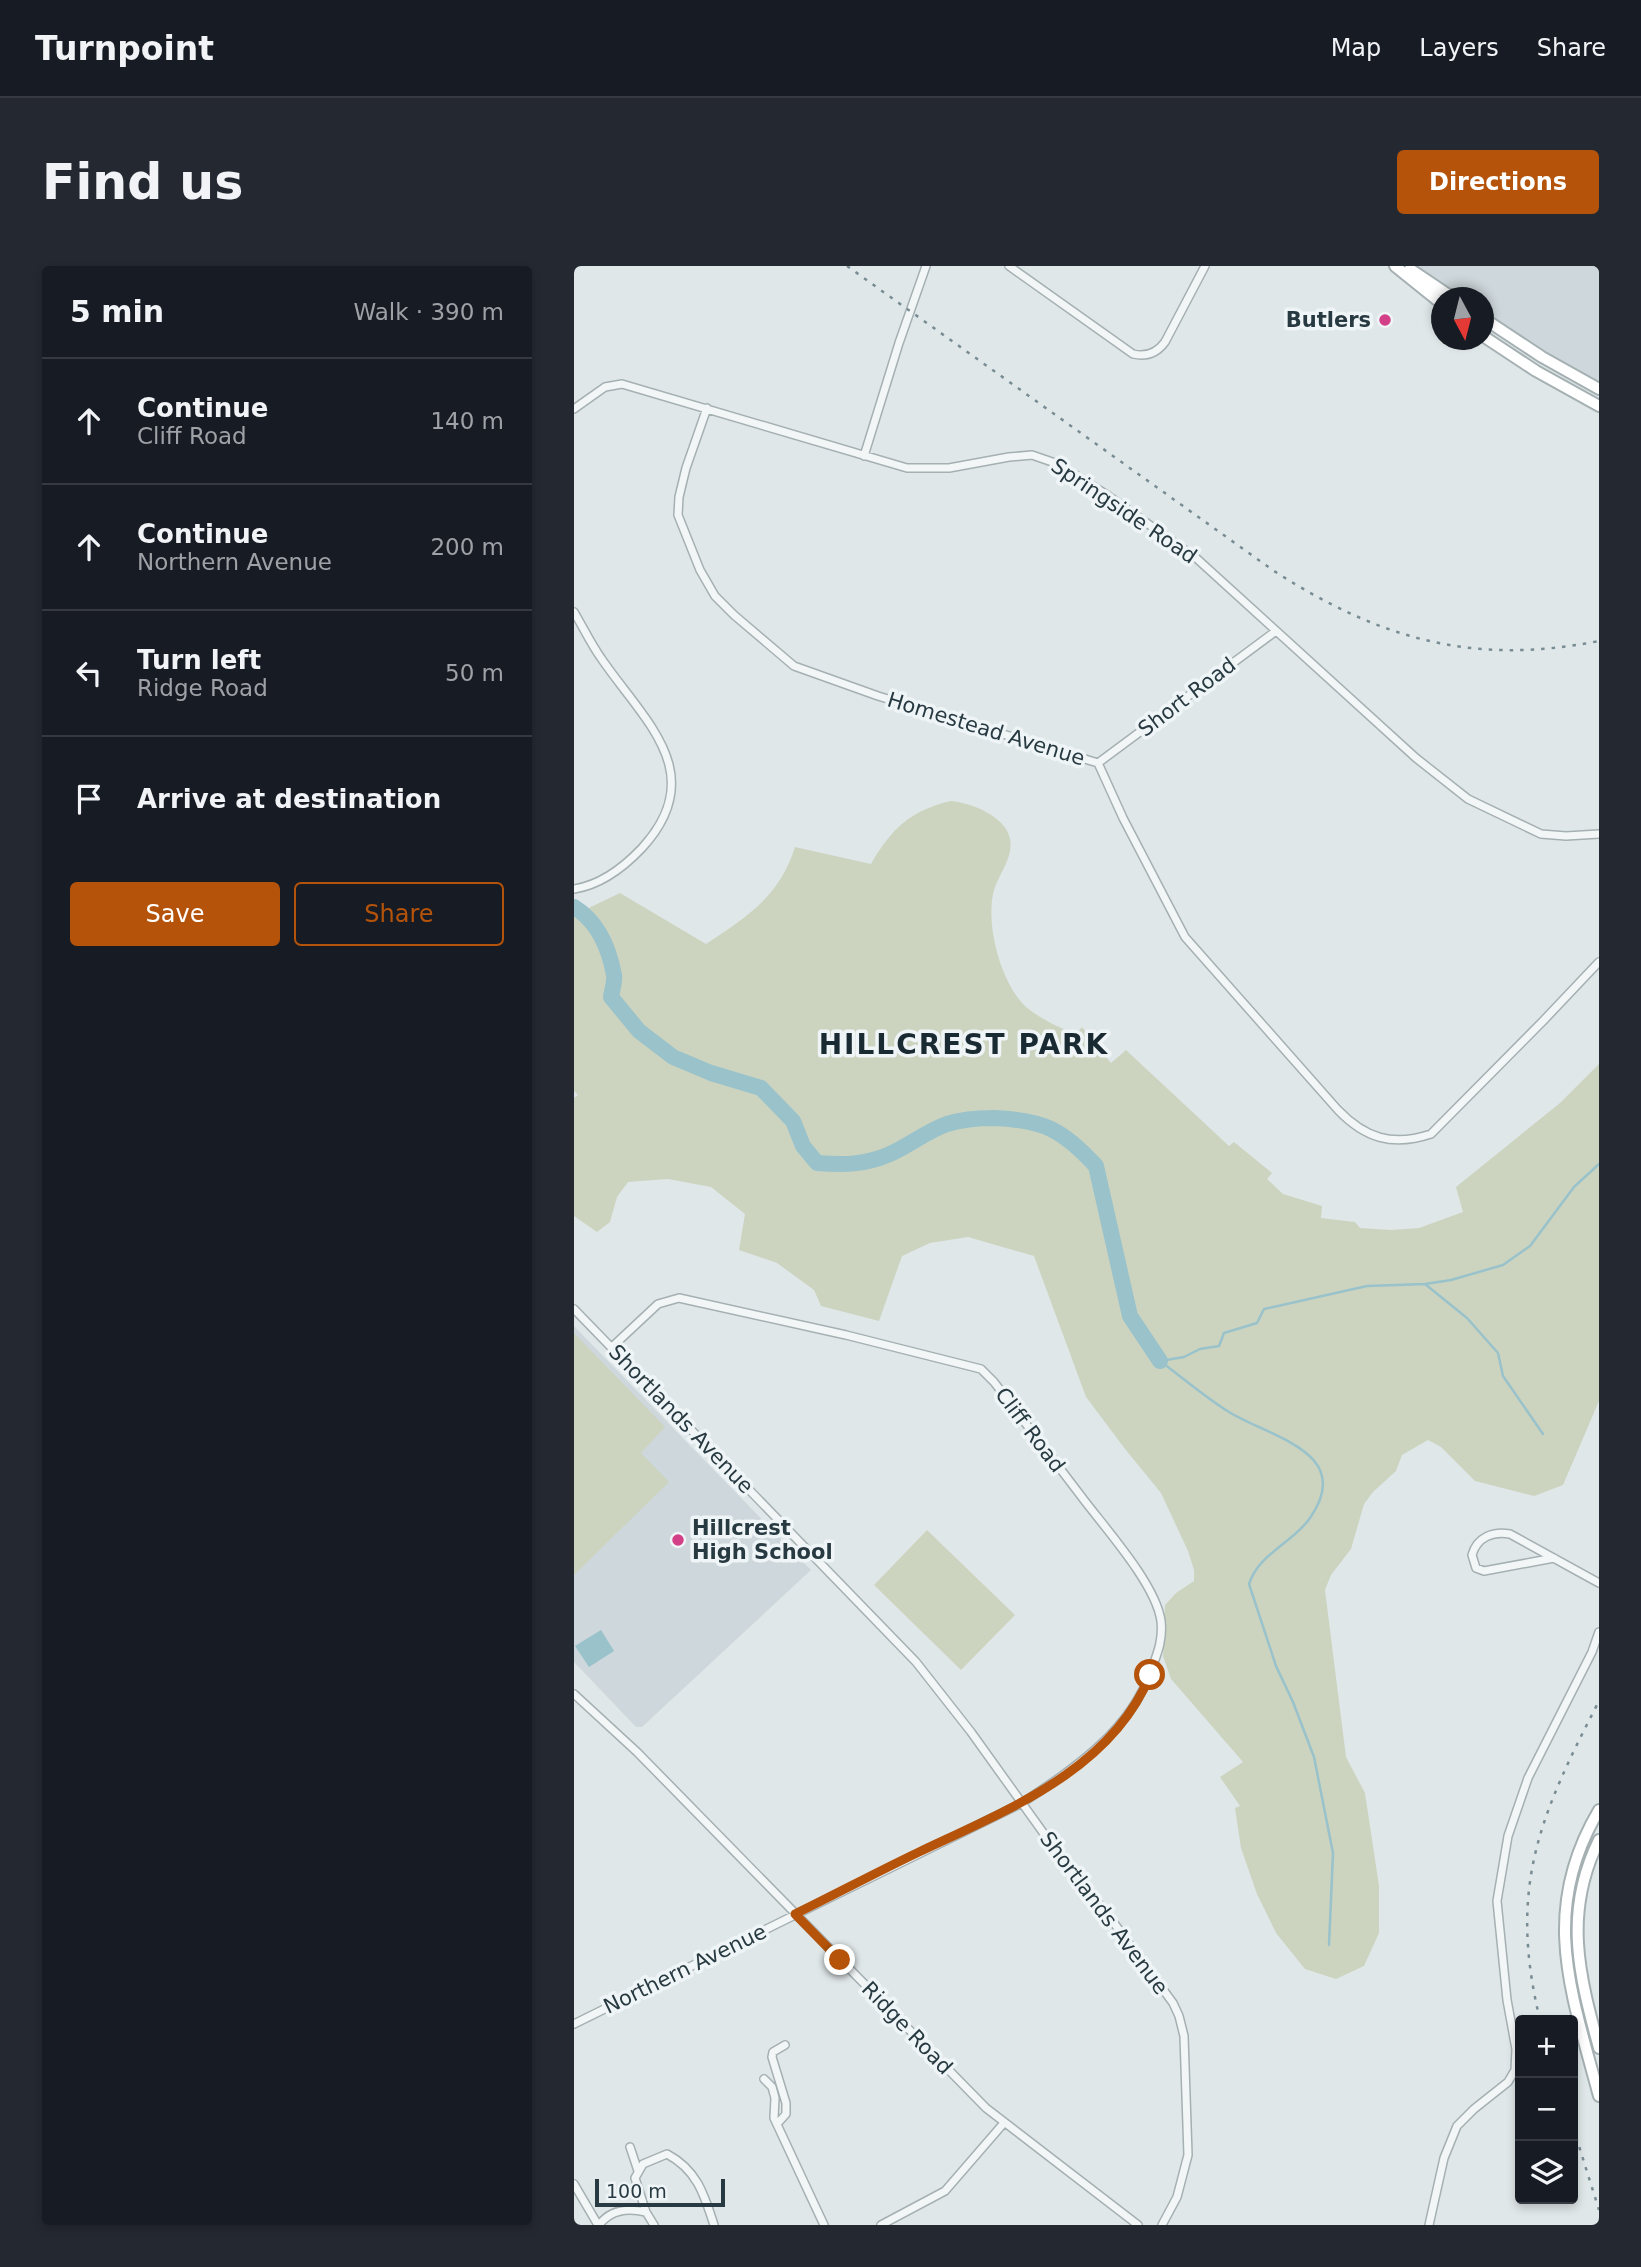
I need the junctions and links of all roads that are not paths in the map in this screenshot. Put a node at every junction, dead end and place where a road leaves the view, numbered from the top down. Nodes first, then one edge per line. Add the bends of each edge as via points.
1 (926, 266) edge
2 (1009, 266) edge
3 (1205, 266) edge
4 (1395, 266) edge
5 (1405, 266) edge
6 (1436, 287) edge
7 (1431, 295) edge
8 (1494, 325) edge
9 (1494, 343) edge
10 (1599, 389) edge
11 (1599, 406) edge
12 (707, 408) junction
13 (574, 409) edge
14 (864, 456) junction
15 (574, 612) edge
16 (1276, 631) junction
17 (1098, 763) junction
18 (1599, 834) edge
19 (574, 889) edge
20 (1599, 962) edge
21 (574, 1309) edge
22 (612, 1347) junction
23 (1555, 1558) junction
24 (1599, 1583) edge
25 (1599, 1632) edge
26 (574, 1694) edge
27 (1022, 1803) junction
28 (1599, 1810) edge
29 (1599, 1840) edge
30 (795, 1914) junction
31 (574, 2024) edge
32 (785, 2045) dead end
33 (1599, 2049) edge
34 (764, 2079) dead end
35 (1599, 2096) edge
36 (776, 2124) junction
37 (1003, 2124) junction
38 (630, 2147) dead end
39 (638, 2171) junction
40 (574, 2184) edge
41 (646, 2211) junction
42 (598, 2225) edge
43 (654, 2225) edge
44 (714, 2225) edge
45 (824, 2225) edge
46 (881, 2225) edge
47 (1138, 2225) edge
48 (1162, 2225) edge
49 (1429, 2225) edge

1 - 14 street
2 - 3 street via 1133,354 1145,355 1161,348 1171,334
4 - 7 main road
5 - 6 main road
8 - 10 main road
9 - 11 main road
12 - 13 street, Springside Road via 622,384 605,387
12 - 14 street, Springside Road
12 - 17 street, Homestead Avenue via 686,468 678,515 700,570 715,596 734,615 794,666
14 - 16 street, Springside Road via 928,469 1032,455 1050,460 1195,557
15 - 19 street via 600,658 655,731 667,754 670,773 666,810 653,836 615,871
16 - 17 street, Short Road
16 - 18 street, Springside Road via 1468,799 1542,834
17 - 20 street, Homestead Avenue via 1185,937 1338,1110 1363,1132 1397,1140 1430,1134
21 - 22 street, Shortlands Avenue
22 - 27 street, Shortlands Avenue via 896,1639
22 - 27 street, Cliff Road via 658,1304 679,1298 968,1364 986,1373 1133,1565 1159,1612 1161,1626 1160,1647 1143,1693 1130,1712 1083,1763
23 - 23 street via 1484,1571 1476,1568 1472,1555 1481,1540 1504,1532
23 - 24 street
25 - 49 street via 1528,1778 1508,1836 1497,1901 1515,2070 1508,2082 1457,2126 1444,2158
26 - 30 street, Ridge Road
27 - 30 street, Northern Avenue
27 - 48 street, Shortlands Avenue via 1166,1994 1181,2023 1188,2155 1177,2197
28 - 35 main road via 1578,1851 1563,1929 1568,1975
29 - 33 main road via 1580,1897 1576,1941
30 - 31 street, Northern Avenue
30 - 37 street, Ridge Road
32 - 36 street via 772,2057 786,2103 786,2113
34 - 36 street via 775,2098
36 - 45 street
37 - 46 street via 945,2192
37 - 47 street, Ridge Road
38 - 39 street
39 - 41 street via 635,2178
39 - 44 street via 643,2164 667,2154 681,2161 692,2173
40 - 42 street
41 - 42 street via 619,2210
41 - 43 street

